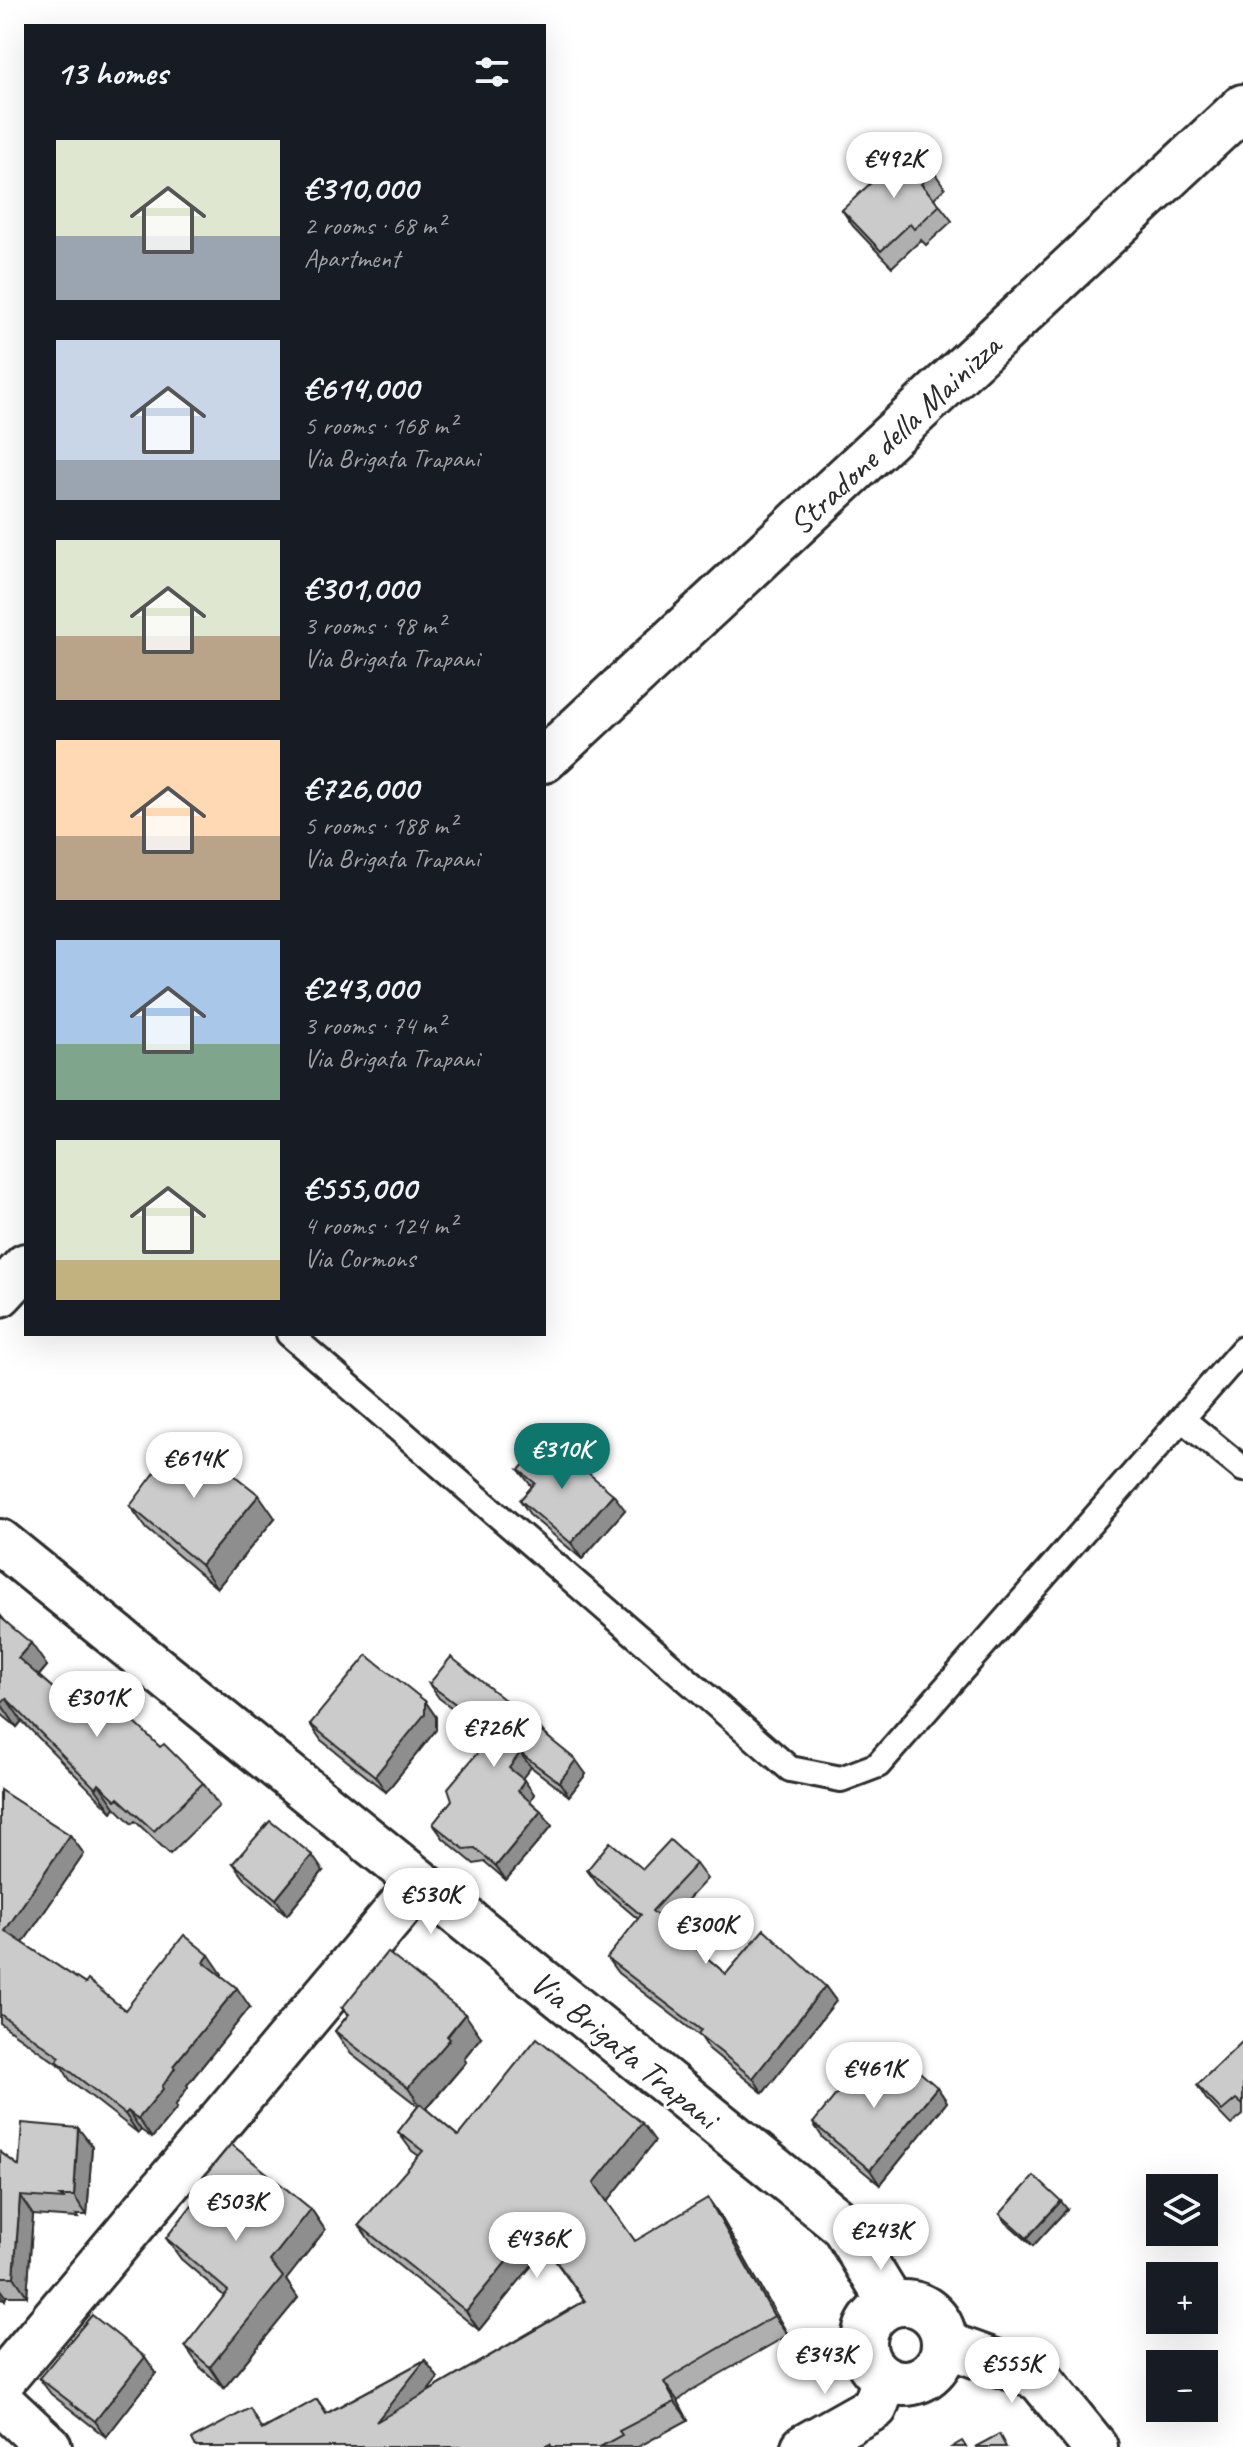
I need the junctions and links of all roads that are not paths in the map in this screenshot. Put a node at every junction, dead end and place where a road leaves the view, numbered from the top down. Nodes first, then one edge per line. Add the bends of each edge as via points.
1 (1243, 107) edge
2 (546, 758) edge
3 (24, 1268) edge
4 (0, 1294) edge
5 (291, 1336) edge
6 (1243, 1349) edge
7 (1182, 1419) junction
8 (1243, 1469) edge
9 (0, 1542) edge
10 (420, 1883) junction
11 (891, 2304) junction
12 (945, 2344) junction
13 (885, 2379) junction
14 (0, 2383) edge
15 (0, 2401) edge
16 (49, 2447) edge
17 (804, 2447) edge
18 (1095, 2447) edge

1 - 2 street, Stradone della Mainizza
3 - 4 street
5 - 7 lane via 790,1769 841,1779 878,1765
6 - 7 lane
7 - 8 lane
9 - 10 street, Via Brigata Trapani
10 - 11 street, Via Brigata Trapani via 843,2225
10 - 14 street
11 - 12 street via 906,2302 935,2315
11 - 13 street via 868,2323 864,2337 871,2368
12 - 13 street via 931,2374 900,2383
12 - 18 street via 1039,2378
13 - 17 street via 875,2407
15 - 16 street

